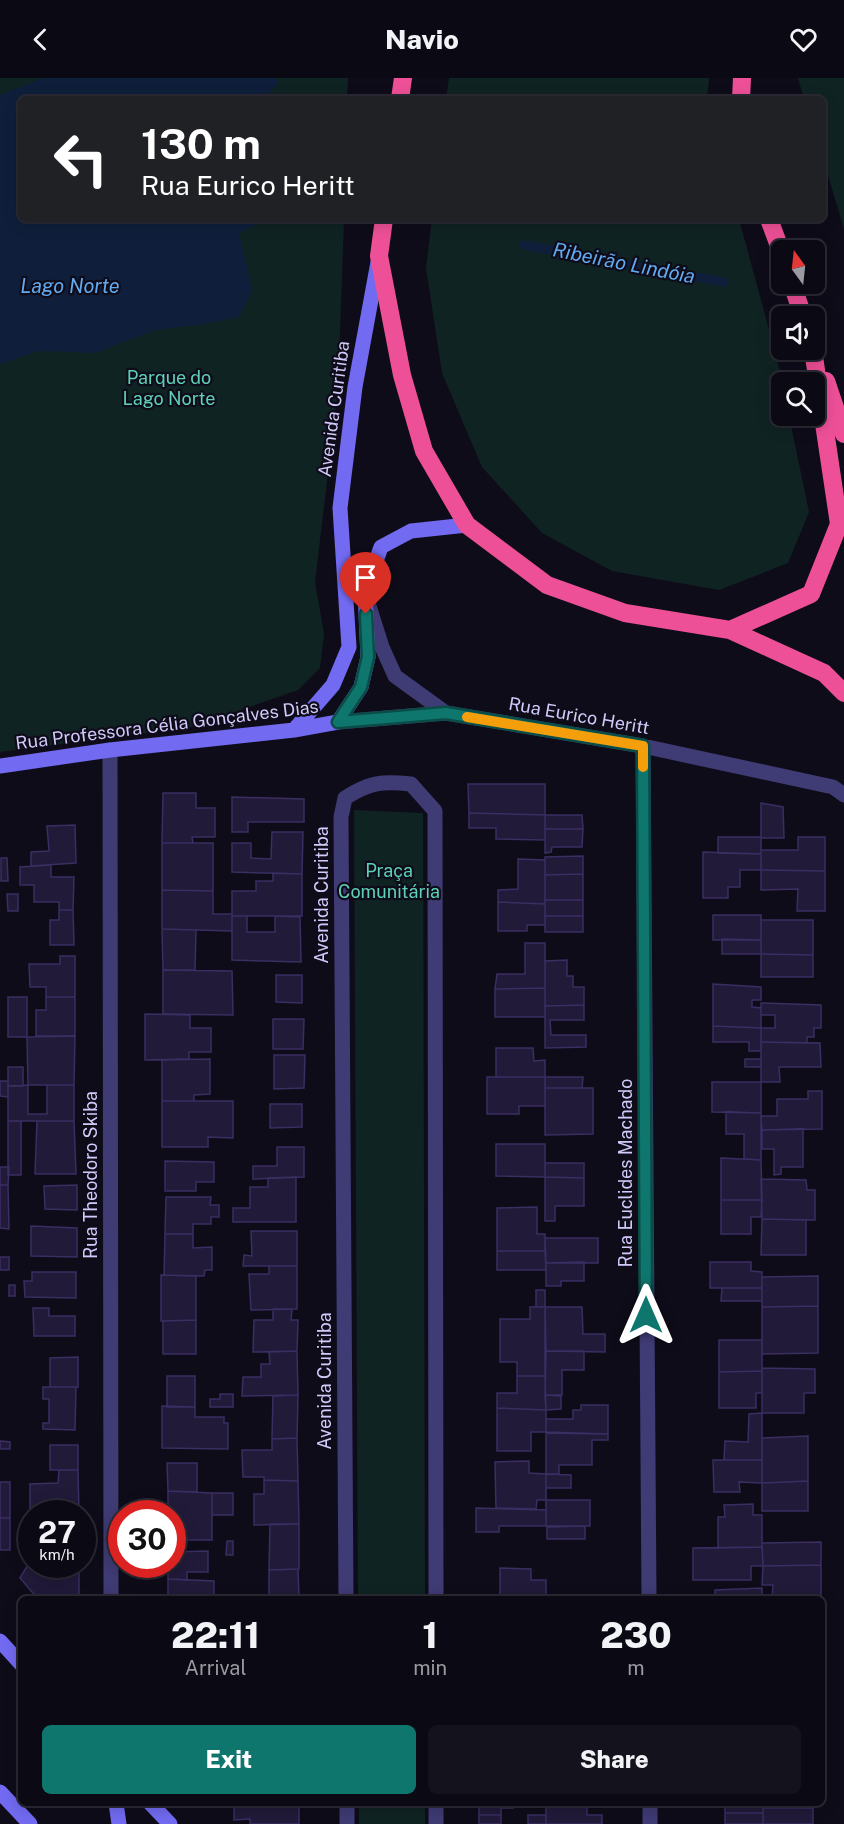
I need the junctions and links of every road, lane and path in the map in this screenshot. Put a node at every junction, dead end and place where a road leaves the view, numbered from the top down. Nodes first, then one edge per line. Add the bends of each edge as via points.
1 (403, 78) edge
2 (742, 78) edge
3 (400, 96) edge
4 (741, 96) edge
5 (384, 222) edge
6 (771, 222) edge
7 (777, 240) edge
8 (379, 256) junction
9 (816, 360) edge
10 (818, 360) edge
11 (844, 434) edge
12 (467, 525) junction
13 (365, 592) junction
14 (730, 630) junction
15 (844, 693) edge
16 (446, 713) junction
17 (338, 722) junction
18 (294, 730) junction
19 (643, 746) junction
20 (110, 750) junction
21 (0, 766) edge
22 (844, 795) edge
23 (111, 1596) edge
24 (346, 1596) edge
25 (436, 1596) edge
26 (648, 1596) edge
27 (0, 1641) edge
28 (18, 1661) edge
29 (0, 1792) edge
30 (116, 1806) edge
31 (153, 1806) edge
32 (347, 1806) edge
33 (436, 1806) edge
34 (650, 1806) edge
35 (30, 1824) edge
36 (119, 1824) edge
37 (170, 1824) edge
38 (347, 1824) edge
39 (436, 1824) edge
40 (650, 1824) edge

1 - 3 highway
2 - 4 highway
5 - 8 highway
6 - 7 highway
8 - 12 highway via 402,375 424,451
8 - 18 street, Avenida Curitiba via 355,387 340,508 349,647 333,685
9 - 14 highway via 839,524 811,594
10 - 11 highway
12 - 13 street via 411,531 381,547
12 - 14 highway via 547,585 625,613
13 - 16 street via 394,676
13 - 17 street via 368,657 361,687
14 - 15 highway via 824,673
16 - 17 street, Rua Professora Célia Gonçalves Dias
16 - 19 street, Rua Eurico Heritt
17 - 18 street, Rua Professora Célia Gonçalves Dias
18 - 20 street, Rua Professora Célia Gonçalves Dias
19 - 22 street, Rua Eurico Heritt via 833,787
19 - 26 street, Rua Euclides Machado
20 - 21 street, Rua Professora Célia Gonçalves Dias
20 - 23 street, Rua Theodoro Skiba
24 - 25 street, Avenida Curitiba via 341,817 345,798 363,786 387,782 411,784 435,811
27 - 28 street
29 - 35 street
30 - 36 street
31 - 37 street
32 - 38 street
33 - 39 street
34 - 40 street

